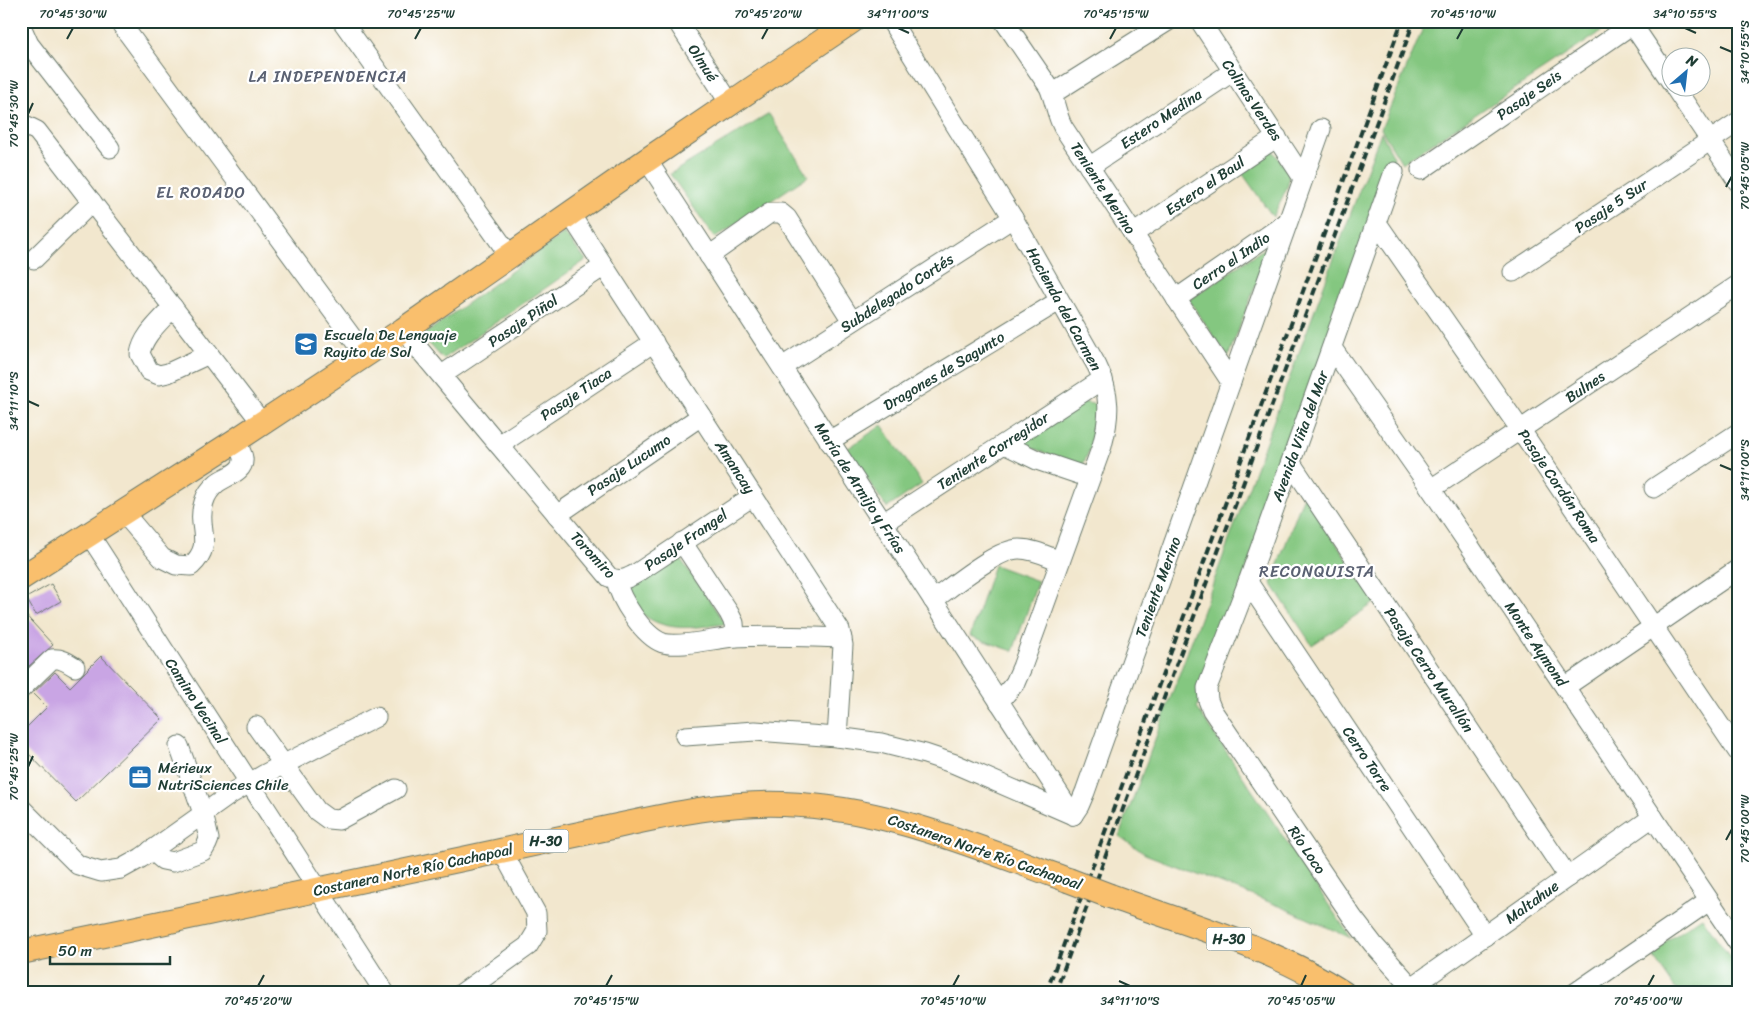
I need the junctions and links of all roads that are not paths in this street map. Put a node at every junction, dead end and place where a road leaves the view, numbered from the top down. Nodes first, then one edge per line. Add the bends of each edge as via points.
1 (119, 21) edge
2 (342, 21) edge
3 (677, 21) edge
4 (852, 21) edge
5 (891, 21) edge
6 (1004, 21) edge
7 (1168, 21) edge
8 (1200, 21) edge
9 (1633, 22) edge
10 (21, 26) edge
11 (1662, 67) edge
12 (1232, 72) junction
13 (1052, 94) junction
14 (1682, 98) edge
15 (731, 105) junction
16 (1738, 122) edge
17 (21, 125) edge
18 (1321, 129) dead end
19 (1277, 137) junction
20 (1710, 140) junction
21 (110, 148) dead end
22 (647, 160) junction
23 (1089, 167) junction
24 (1421, 170) dead end
25 (1394, 172) dead end
26 (1303, 178) junction
27 (1738, 182) edge
28 (92, 202) junction
29 (570, 214) junction
30 (1013, 218) junction
31 (1286, 223) junction
32 (1376, 223) junction
33 (1133, 234) junction
34 (510, 256) junction
35 (710, 256) junction
36 (34, 259) dead end
37 (604, 266) junction
38 (1513, 272) dead end
39 (1738, 285) edge
40 (1176, 299) junction
41 (1059, 300) junction
42 (173, 307) junction
43 (852, 321) junction
44 (403, 330) junction
45 (654, 342) junction
46 (1332, 348) junction
47 (209, 354) junction
48 (365, 355) junction
49 (782, 367) junction
50 (442, 375) junction
51 (1103, 379) junction
52 (1231, 382) junction
53 (701, 416) junction
54 (262, 423) junction
55 (1520, 430) junction
56 (1738, 433) edge
57 (235, 440) junction
58 (829, 441) junction
59 (1004, 444) junction
60 (499, 445) junction
61 (1290, 463) junction
62 (1090, 478) junction
63 (1431, 488) junction
64 (1654, 488) dead end
65 (753, 496) junction
66 (123, 512) junction
67 (557, 515) junction
68 (883, 523) junction
69 (89, 534) junction
70 (682, 542) junction
71 (1060, 561) junction
72 (1738, 570) edge
73 (21, 578) edge
74 (616, 580) junction
75 (1248, 582) junction
76 (933, 600) junction
77 (1652, 626) junction
78 (735, 637) junction
79 (842, 638) junction
80 (75, 667) dead end
81 (1565, 687) junction
82 (21, 689) edge
83 (1208, 700) joint
84 (999, 702) junction
85 (376, 717) dead end
86 (256, 726) dead end
87 (685, 736) dead end
88 (837, 737) junction
89 (179, 746) dead end
90 (1738, 752) edge
91 (284, 765) junction
92 (249, 784) junction
93 (396, 789) dead end
94 (21, 808) edge
95 (203, 813) junction
96 (1073, 815) junction
97 (1653, 817) junction
98 (151, 850) junction
99 (502, 851) junction
100 (1568, 877) junction
101 (319, 891) junction
102 (1709, 901) junction
103 (1485, 936) junction
104 (1738, 943) edge
105 (21, 952) edge
106 (1414, 990) edge
107 (385, 993) edge
108 (462, 993) edge
109 (1343, 993) edge
110 (1575, 993) edge

1 - 48 street
2 - 34 street
3 - 15 street, Olmué
4 - 15 main road
5 - 30 street, Hacienda del Carmen
6 - 13 street, Teniente Merino
7 - 13 street
8 - 12 street, Colinas Verdes
9 - 11 street
9 - 24 street, Pasaje Seis
10 - 21 street via 29,44
12 - 19 street, Colinas Verdes
12 - 23 street, Estero Medina
13 - 23 street, Teniente Merino via 1058,118
14 - 20 street
15 - 22 main road
16 - 20 street, Pasaje 5 Sur
17 - 28 street via 37,131
18 - 26 street
19 - 26 street, Colinas Verdes
19 - 33 street, Estero el Baul
20 - 27 street
20 - 38 street, Pasaje 5 Sur
22 - 29 main road
22 - 35 street, María de Armijo y Frías
23 - 33 street, Teniente Merino
25 - 32 street, Avenida Viña del Mar
26 - 31 street
28 - 36 street
28 - 42 street
29 - 34 main road
29 - 37 street, Amancay
30 - 41 street, Hacienda del Carmen
30 - 43 street, Subdelegado Cortés
31 - 40 street, Cerro el Indio
31 - 52 street
32 - 46 street, Avenida Viña del Mar
32 - 55 street, Pasaje Cordón Roma
33 - 40 street, Teniente Merino
34 - 44 main road
35 - 43 street via 770,213 781,213 788,218
35 - 49 street, María de Armijo y Frías
37 - 45 street, Amancay
37 - 50 street, Pasaje Piñol
39 - 55 street, Bulnes
40 - 52 street, Teniente Merino
41 - 51 street, Hacienda del Carmen
41 - 58 street, Dragones de Sagunto
42 - 47 street
42 - 47 street via 141,346 140,354 149,372 168,373
43 - 49 street, Subdelegado Cortés
44 - 48 main road
44 - 50 street, Toromiro
45 - 53 street, Amancay
45 - 60 street, Pasaje Tiaca
46 - 61 street, Avenida Viña del Mar
46 - 63 street, Monte Aymond
47 - 54 street
48 - 54 main road
49 - 58 street, María de Armijo y Frías
50 - 60 street, Toromiro
51 - 59 street, Teniente Corregidor
51 - 62 street, Hacienda del Carmen via 1108,420
52 - 96 street, Teniente Merino via 1085,792
53 - 65 street, Amancay
53 - 67 street, Pasaje Lucumo
54 - 57 main road
55 - 63 street, Bulnes
55 - 77 street, Pasaje Cordón Roma
56 - 64 street
57 - 66 main road
57 - 66 street via 242,464 239,470 214,486 204,502 201,557 191,566 176,565 162,558
58 - 68 street, María de Armijo y Frías
59 - 62 street via 1037,460
59 - 68 street, Teniente Corregidor
60 - 67 street, Toromiro
61 - 75 street, Avenida Viña del Mar
61 - 100 street, Pasaje Cerro Murallón
62 - 71 street, Hacienda del Carmen
63 - 81 street, Monte Aymond
65 - 70 street, Pasaje Frangel
65 - 79 street, Amancay via 836,623
66 - 69 main road
67 - 74 street, Toromiro via 603,572
68 - 76 street, María de Armijo y Frías
69 - 73 main road
69 - 92 street, Camino Vecinal
70 - 74 street, Pasaje Frangel via 637,573
70 - 78 street via 729,613
71 - 76 street via 1035,550 1018,548 999,554
71 - 84 street, Hacienda del Carmen via 1019,675
72 - 77 street
74 - 78 street, Toromiro via 620,595 642,626 650,636 663,643
75 - 83 street, Avenida Viña del Mar via 1207,688
75 - 103 street, Cerro Torre
76 - 84 street, María de Armijo y Frías
77 - 81 street
77 - 90 street, Pasaje Cordón Roma
78 - 79 street, Toromiro
79 - 88 street, Amancay
80 - 82 street via 64,660 52,659
81 - 97 street, Monte Aymond
83 - 106 street, Río Loco via 1353,918
84 - 96 street, María de Armijo y Frías
85 - 91 street
86 - 91 street
87 - 88 street via 755,731
88 - 96 street via 925,754
89 - 95 street
91 - 92 street
91 - 93 street via 317,811 328,819 340,820
92 - 95 street
92 - 101 street, Camino Vecinal
94 - 98 street via 78,865 101,872 121,869
95 - 98 street
95 - 98 street via 209,839 203,851 167,862
97 - 100 street, Maltahue
97 - 102 street, Monte Aymond
99 - 101 main road, Costanera Norte Río Cachapoal / H-30
99 - 108 street via 536,913 537,932 528,946
99 - 109 main road, Costanera Norte Río Cachapoal / H-30, bridge via 695,811 743,805 783,804 863,813 911,824 1254,949
100 - 103 street, Maltahue
101 - 105 main road, Costanera Norte Río Cachapoal / H-30
101 - 107 street, Camino Vecinal
102 - 104 street, Monte Aymond
102 - 110 street
103 - 106 street, Maltahue

